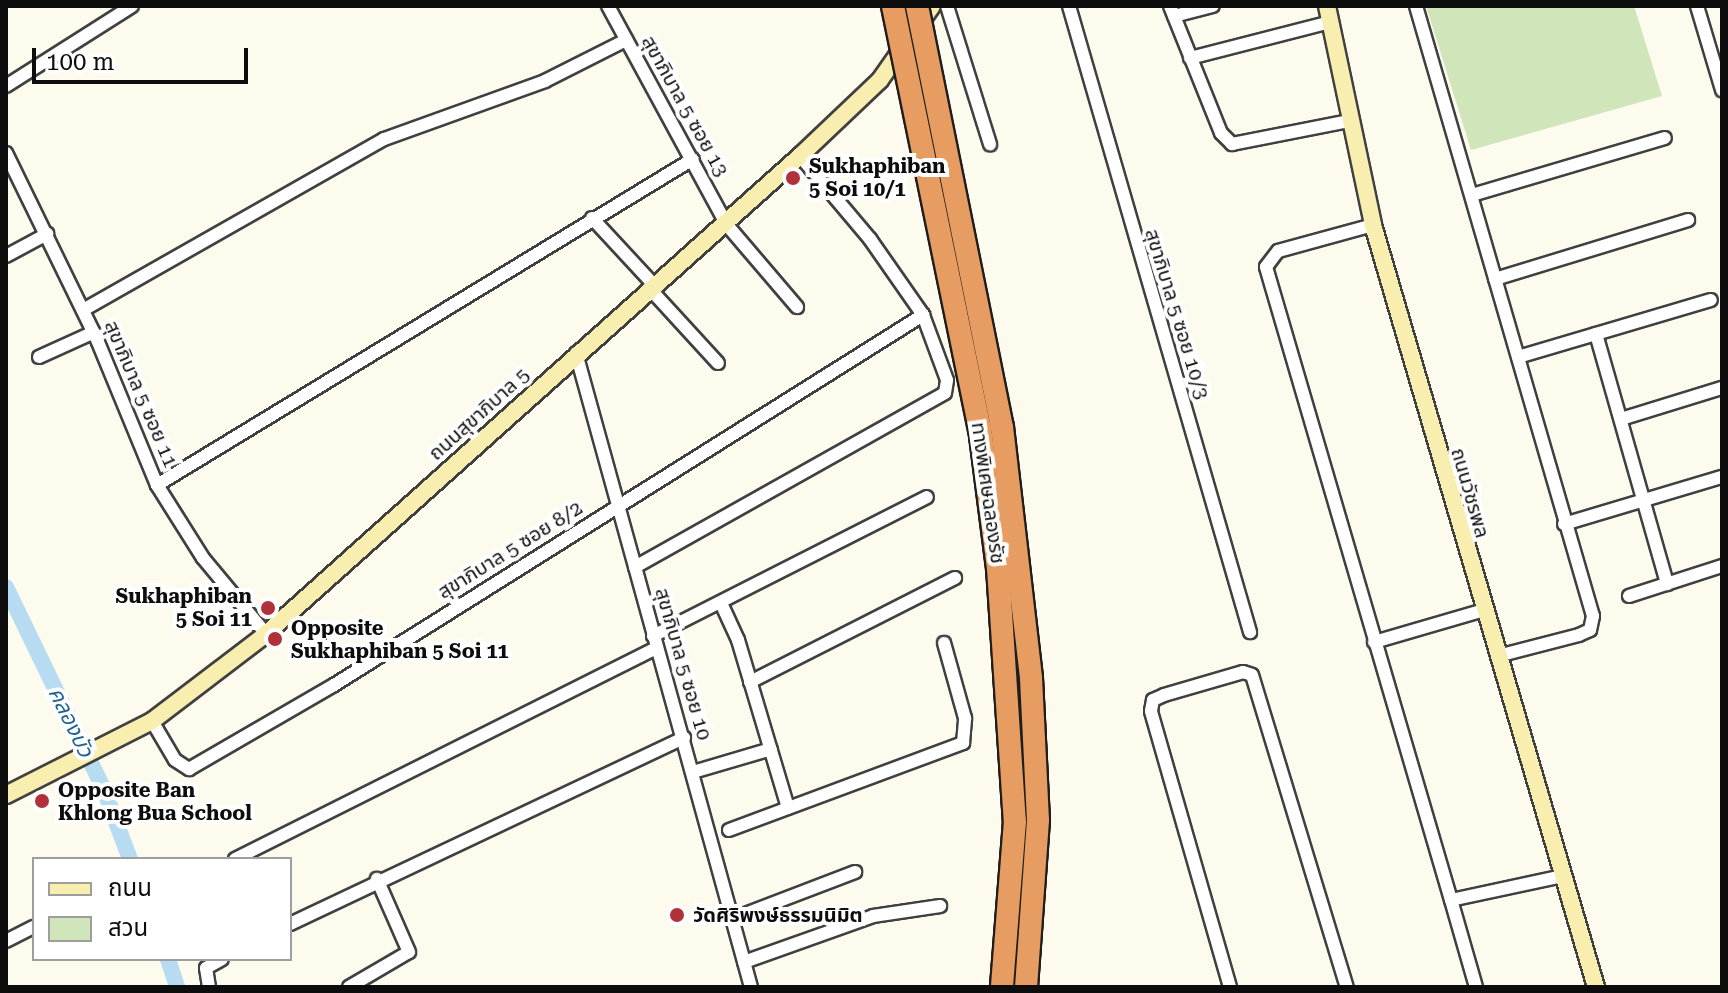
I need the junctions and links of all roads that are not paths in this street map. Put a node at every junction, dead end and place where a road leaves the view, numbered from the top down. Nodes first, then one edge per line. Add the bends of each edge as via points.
1 (132, 6) edge
2 (608, 6) edge
3 (893, 6) edge
4 (917, 6) edge
5 (932, 6) edge
6 (947, 6) edge
7 (1069, 6) edge
8 (1213, 6) edge
9 (1416, 6) edge
10 (1697, 6) edge
11 (1172, 11) edge
12 (1328, 14) edge
13 (626, 40) junction
14 (1190, 58) junction
15 (6, 86) edge
16 (1722, 90) edge
17 (1349, 121) junction
18 (1665, 138) dead end
19 (990, 144) dead end
20 (6, 153) edge
21 (800, 156) junction
22 (693, 159) junction
23 (12, 174) edge
24 (1472, 195) junction
25 (592, 218) junction
26 (1688, 220) dead end
27 (727, 225) junction
28 (1373, 225) junction
29 (47, 234) junction
30 (6, 256) edge
31 (1495, 279) junction
32 (653, 288) junction
33 (1711, 300) dead end
34 (797, 307) dead end
35 (83, 310) junction
36 (923, 315) junction
37 (94, 332) junction
38 (1596, 334) junction
39 (576, 353) junction
40 (39, 357) dead end
41 (1518, 357) junction
42 (718, 363) dead end
43 (1722, 388) edge
44 (1621, 419) junction
45 (1722, 477) edge
46 (157, 485) junction
47 (927, 497) dead end
48 (1645, 500) junction
49 (618, 507) junction
50 (1564, 524) junction
51 (1722, 566) edge
52 (635, 567) junction
53 (955, 578) dead end
54 (1667, 584) junction
55 (1629, 596) dead end
56 (721, 603) junction
57 (1484, 610) junction
58 (1250, 632) dead end
59 (266, 634) junction
60 (655, 642) junction
61 (1374, 642) junction
62 (944, 643) dead end
63 (1498, 656) junction
64 (750, 682) junction
65 (152, 721) junction
66 (684, 738) junction
67 (771, 749) junction
68 (693, 772) junction
69 (6, 795) edge
70 (788, 808) junction
71 (729, 830) dead end
72 (239, 857) edge
73 (855, 872) dead end
74 (1563, 876) junction
75 (377, 879) junction
76 (1451, 900) junction
77 (940, 906) dead end
78 (732, 919) junction
79 (292, 923) edge
80 (32, 928) edge
81 (6, 941) edge
82 (218, 961) edge
83 (744, 962) junction
84 (209, 987) edge
85 (349, 987) edge
86 (751, 987) edge
87 (1002, 987) edge
88 (1026, 987) edge
89 (1230, 987) edge
90 (1347, 987) edge
91 (1476, 987) edge
92 (1596, 987) edge

1 - 15 street
2 - 13 street, สุขาภิบาล 5 ซอย 13
3 - 87 highway, ทางพิเศษฉลองรัช, bridge via 980,428 998,568 1015,821
4 - 88 highway, ทางพิเศษฉลองรัช, bridge via 1002,427 1031,678 1038,820
5 - 21 street, ถนนสุขาภิบาล 5 via 880,80
6 - 19 street
7 - 58 street, สุขาภิบาล 5 ซอย 10/3
8 - 11 street
9 - 24 street
10 - 16 street
11 - 14 street
12 - 14 street
12 - 17 street, ถนนวัชรพล
13 - 22 street, สุขาภิบาล 5 ซอย 13
13 - 35 street via 545,81 384,139
14 - 17 street via 1221,133 1232,144
17 - 28 street, ถนนวัชรพล
18 - 24 street
20 - 23 street, สุขาภิบาล 5 ซอย 11
21 - 27 street, ถนนสุขาภิบาล 5
21 - 36 street via 870,239
22 - 25 street
22 - 27 street, สุขาภิบาล 5 ซอย 13
23 - 29 street, สุขาภิบาล 5 ซอย 11
24 - 31 street
25 - 32 street
25 - 46 street
26 - 31 street
27 - 32 street, ถนนสุขาภิบาล 5
27 - 34 street, สุขาภิบาล 5 ซอย 13
28 - 57 street, ถนนวัชรพล
28 - 61 street via 1278,251 1266,267
29 - 30 street
29 - 35 street, สุขาภิบาล 5 ซอย 11
31 - 41 street
32 - 39 street, ถนนสุขาภิบาล 5
32 - 42 street
33 - 38 street
35 - 37 street, สุขาภิบาล 5 ซอย 11
36 - 49 street
36 - 52 street via 947,380 945,393
37 - 40 street
37 - 46 street, สุขาภิบาล 5 ซอย 11
38 - 41 street
38 - 44 street
39 - 49 street, สุขาภิบาล 5 ซอย 10
39 - 59 street, ถนนสุขาภิบาล 5
41 - 50 street
43 - 44 street
44 - 48 street
45 - 48 street
46 - 59 street, สุขาภิบาล 5 ซอย 11 via 203,558
47 - 56 street
48 - 50 street
48 - 54 street
49 - 52 street, สุขาภิบาล 5 ซอย 10
49 - 65 street, สุขาภิบาล 5 ซอย 8/2 via 189,769 175,760
50 - 63 street via 1593,616 1590,630
51 - 54 street
52 - 60 street, สุขาภิบาล 5 ซอย 10
53 - 64 street
54 - 55 street
56 - 60 street
56 - 64 street
57 - 61 street
57 - 63 street, ถนนวัชรพล
59 - 65 street, ถนนสุขาภิบาล 5
60 - 66 street, สุขาภิบาล 5 ซอย 10
60 - 72 street
61 - 76 street
62 - 70 street via 965,718 963,743
63 - 74 street, ถนนวัชรพล
64 - 67 street
65 - 69 street, ถนนสุขาภิบาล 5
66 - 68 street, สุขาภิบาล 5 ซอย 10
66 - 75 street
67 - 68 street
67 - 70 street
68 - 78 street, สุขาภิบาล 5 ซอย 10
70 - 71 street
73 - 78 street
74 - 76 street
74 - 92 street, ถนนวัชรพล
75 - 79 street
75 - 85 street via 409,952
76 - 91 street
77 - 83 street via 873,916
78 - 83 street, สุขาภิบาล 5 ซอย 10
80 - 81 street
82 - 84 street via 206,968
83 - 86 street, สุขาภิบาล 5 ซอย 10
89 - 90 street via 1151,711 1153,700 1164,695 1243,672 1252,675

